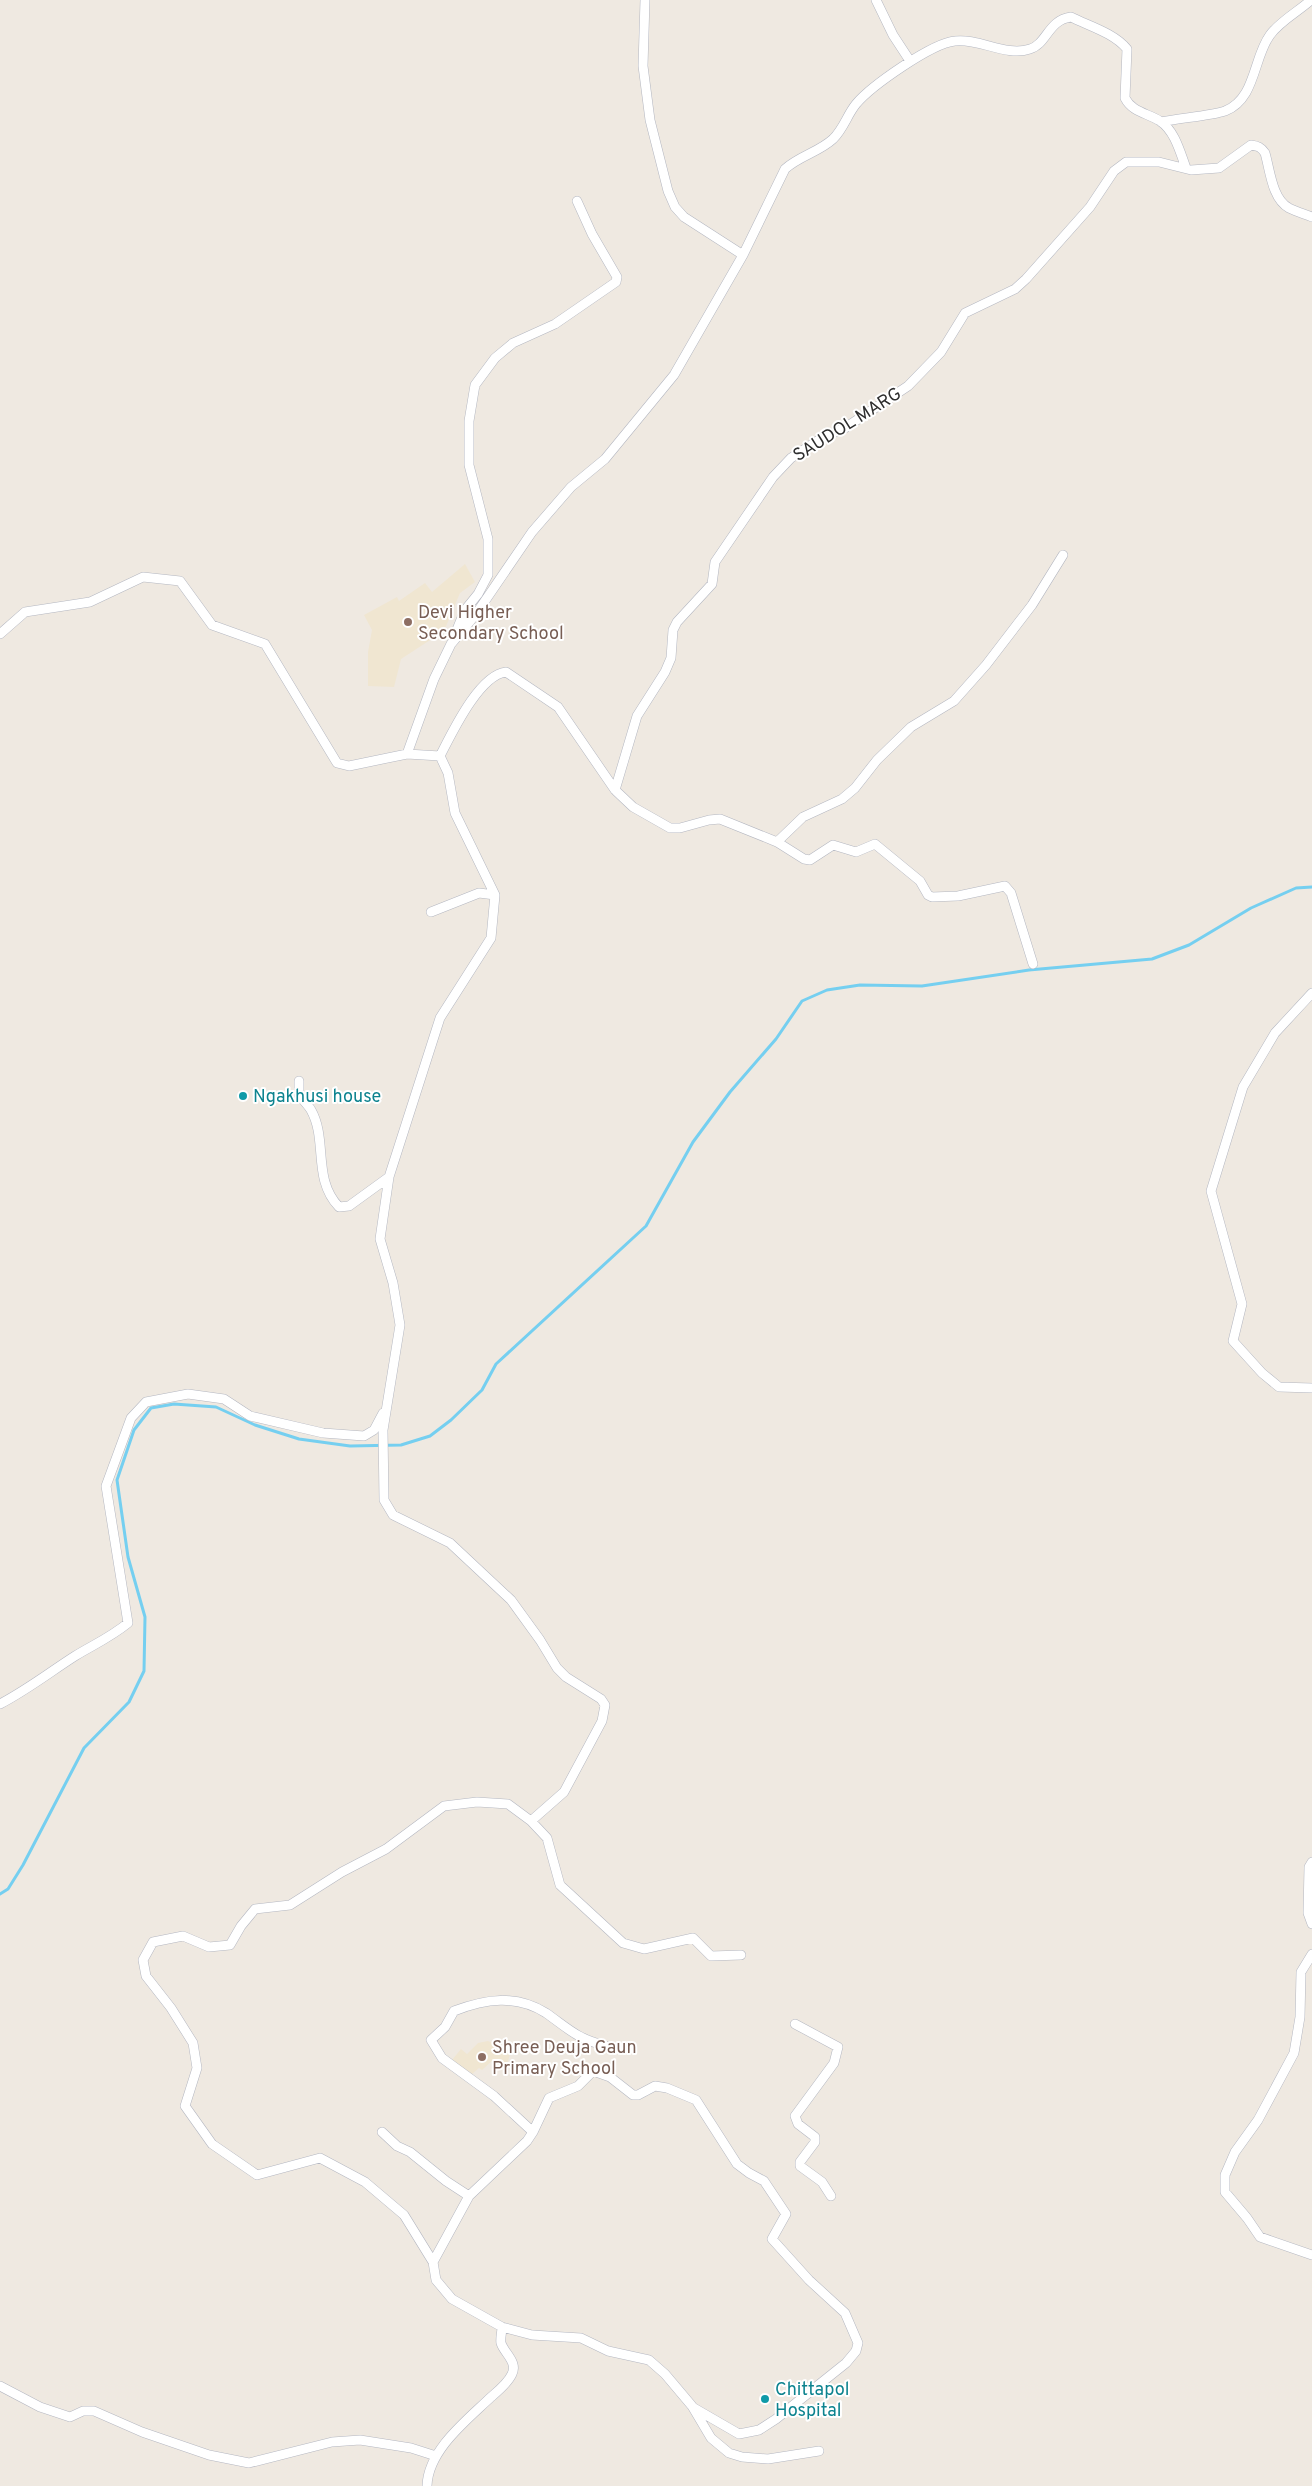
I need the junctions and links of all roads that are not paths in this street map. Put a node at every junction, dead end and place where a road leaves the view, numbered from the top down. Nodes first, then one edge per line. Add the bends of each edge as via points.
1 (645, 0) edge
2 (876, 0) edge
3 (1311, 0) edge
4 (910, 61) junction
5 (1161, 122) junction
6 (1186, 168) junction
7 (577, 201) dead end
8 (1312, 218) edge
9 (743, 255) junction
10 (1063, 554) dead end
11 (0, 634) edge
12 (451, 644) junction
13 (407, 754) junction
14 (440, 756) junction
15 (615, 790) junction
16 (777, 842) junction
17 (495, 895) junction
18 (431, 912) dead end
19 (1033, 964) dead end
20 (1312, 993) edge
21 (299, 1081) dead end
22 (390, 1176) junction
23 (1312, 1388) edge
24 (386, 1408) junction
25 (0, 1704) edge
26 (531, 1822) junction
27 (1312, 1862) edge
28 (1312, 1924) edge
29 (1312, 1954) edge
30 (741, 1955) dead end
31 (795, 2024) dead end
32 (606, 2046) dead end
33 (382, 2132) dead end
34 (533, 2132) junction
35 (469, 2196) junction
36 (831, 2196) dead end
37 (1312, 2255) edge
38 (433, 2262) junction
39 (502, 2327) junction
40 (0, 2386) edge
41 (692, 2406) junction
42 (819, 2451) dead end
43 (436, 2456) junction
44 (427, 2486) edge

1 - 9 street via 643,66 650,120 668,191 684,217
2 - 4 street
3 - 5 street via 1271,33 1259,54 1251,84 1240,102 1225,111
4 - 5 street via 934,46 955,40 1021,51 1033,49 1056,23 1071,17 1114,38 1127,49 1125,98 1132,108
4 - 9 street via 856,103 845,126 832,140 794,160 785,169
5 - 6 street via 1176,141
6 - 8 street, SAUDOL MARG via 1219,168 1251,146 1257,146 1265,153 1280,200 1288,208
6 - 15 street, SAUDOL MARG via 1144,161 1126,162 1114,170 1090,208 1026,280 965,313 941,352 908,386 845,428 825,436 791,458 773,477 715,562 712,584 677,622 673,630 671,658 638,716
7 - 12 street via 617,276 616,282 555,324 513,343 495,358 475,385 469,421 469,465 488,539 488,575 465,610
9 - 12 street via 674,375 606,459 571,487 532,532 476,614
10 - 16 street via 1032,605 954,701 911,727 877,760 856,788 842,799 803,817
11 - 13 street via 24,612 90,602 143,577 180,581 212,625 265,644 337,763 349,766
12 - 13 street via 434,679
13 - 14 street
14 - 15 street via 463,713 494,676 506,672 558,707
14 - 17 street via 448,773 455,813
15 - 16 street via 633,807 670,828 720,820
16 - 19 street via 810,860 833,845 856,852 875,844 920,881 932,897 958,896 1005,886 1012,893
17 - 18 street via 479,893
17 - 22 street via 491,938 440,1018
20 - 23 street via 1275,1033 1243,1087 1211,1191 1242,1304 1233,1341 1262,1374 1279,1387
21 - 22 street via 298,1095 311,1110 317,1128 328,1197 339,1207 349,1206
22 - 24 street via 380,1239 393,1283 400,1324
24 - 25 street via 374,1430 364,1436 323,1433 250,1416 224,1399 188,1394 146,1402 131,1418 106,1486 128,1623
24 - 26 street via 382,1452 384,1500 393,1515 450,1543 511,1600 557,1668 605,1705 602,1720 564,1792
26 - 30 street via 547,1838 560,1884 622,1943 644,1949 694,1938 711,1956
26 - 38 street via 508,1804 477,1802 444,1806 386,1849 290,1905 255,1909 230,1945 209,1947 183,1936 153,1942 143,1960 146,1976 193,2043 197,2068 185,2106 212,2144 257,2175 320,2158 365,2182 404,2215
27 - 28 street via 1309,1867 1308,1913
29 - 37 street via 1300,1972 1300,2017 1294,2053 1258,2120 1235,2152 1226,2176 1225,2192 1260,2237
31 - 36 street via 838,2047 834,2063 796,2116 798,2124 815,2137 800,2166 822,2182
32 - 34 street via 571,2033 545,2012 526,2004 498,1999 454,2010 445,2027 431,2040 433,2046 447,2062 494,2096
33 - 35 street
34 - 35 street
34 - 41 street via 549,2098 578,2086 593,2070 610,2077 633,2095 638,2096 655,2086 696,2100 737,2164 764,2181 786,2214 772,2239 845,2314 858,2343 856,2351 846,2363 759,2430 739,2434
35 - 38 street
38 - 39 street via 436,2280 452,2300
39 - 41 street via 532,2334 581,2338 608,2351 649,2360
39 - 43 street via 501,2342 513,2364 513,2373
40 - 43 street via 40,2407 70,2417 83,2411 94,2411 209,2455 249,2464 332,2442 360,2440 411,2448
41 - 42 street via 711,2438 729,2453 768,2459
43 - 44 street

